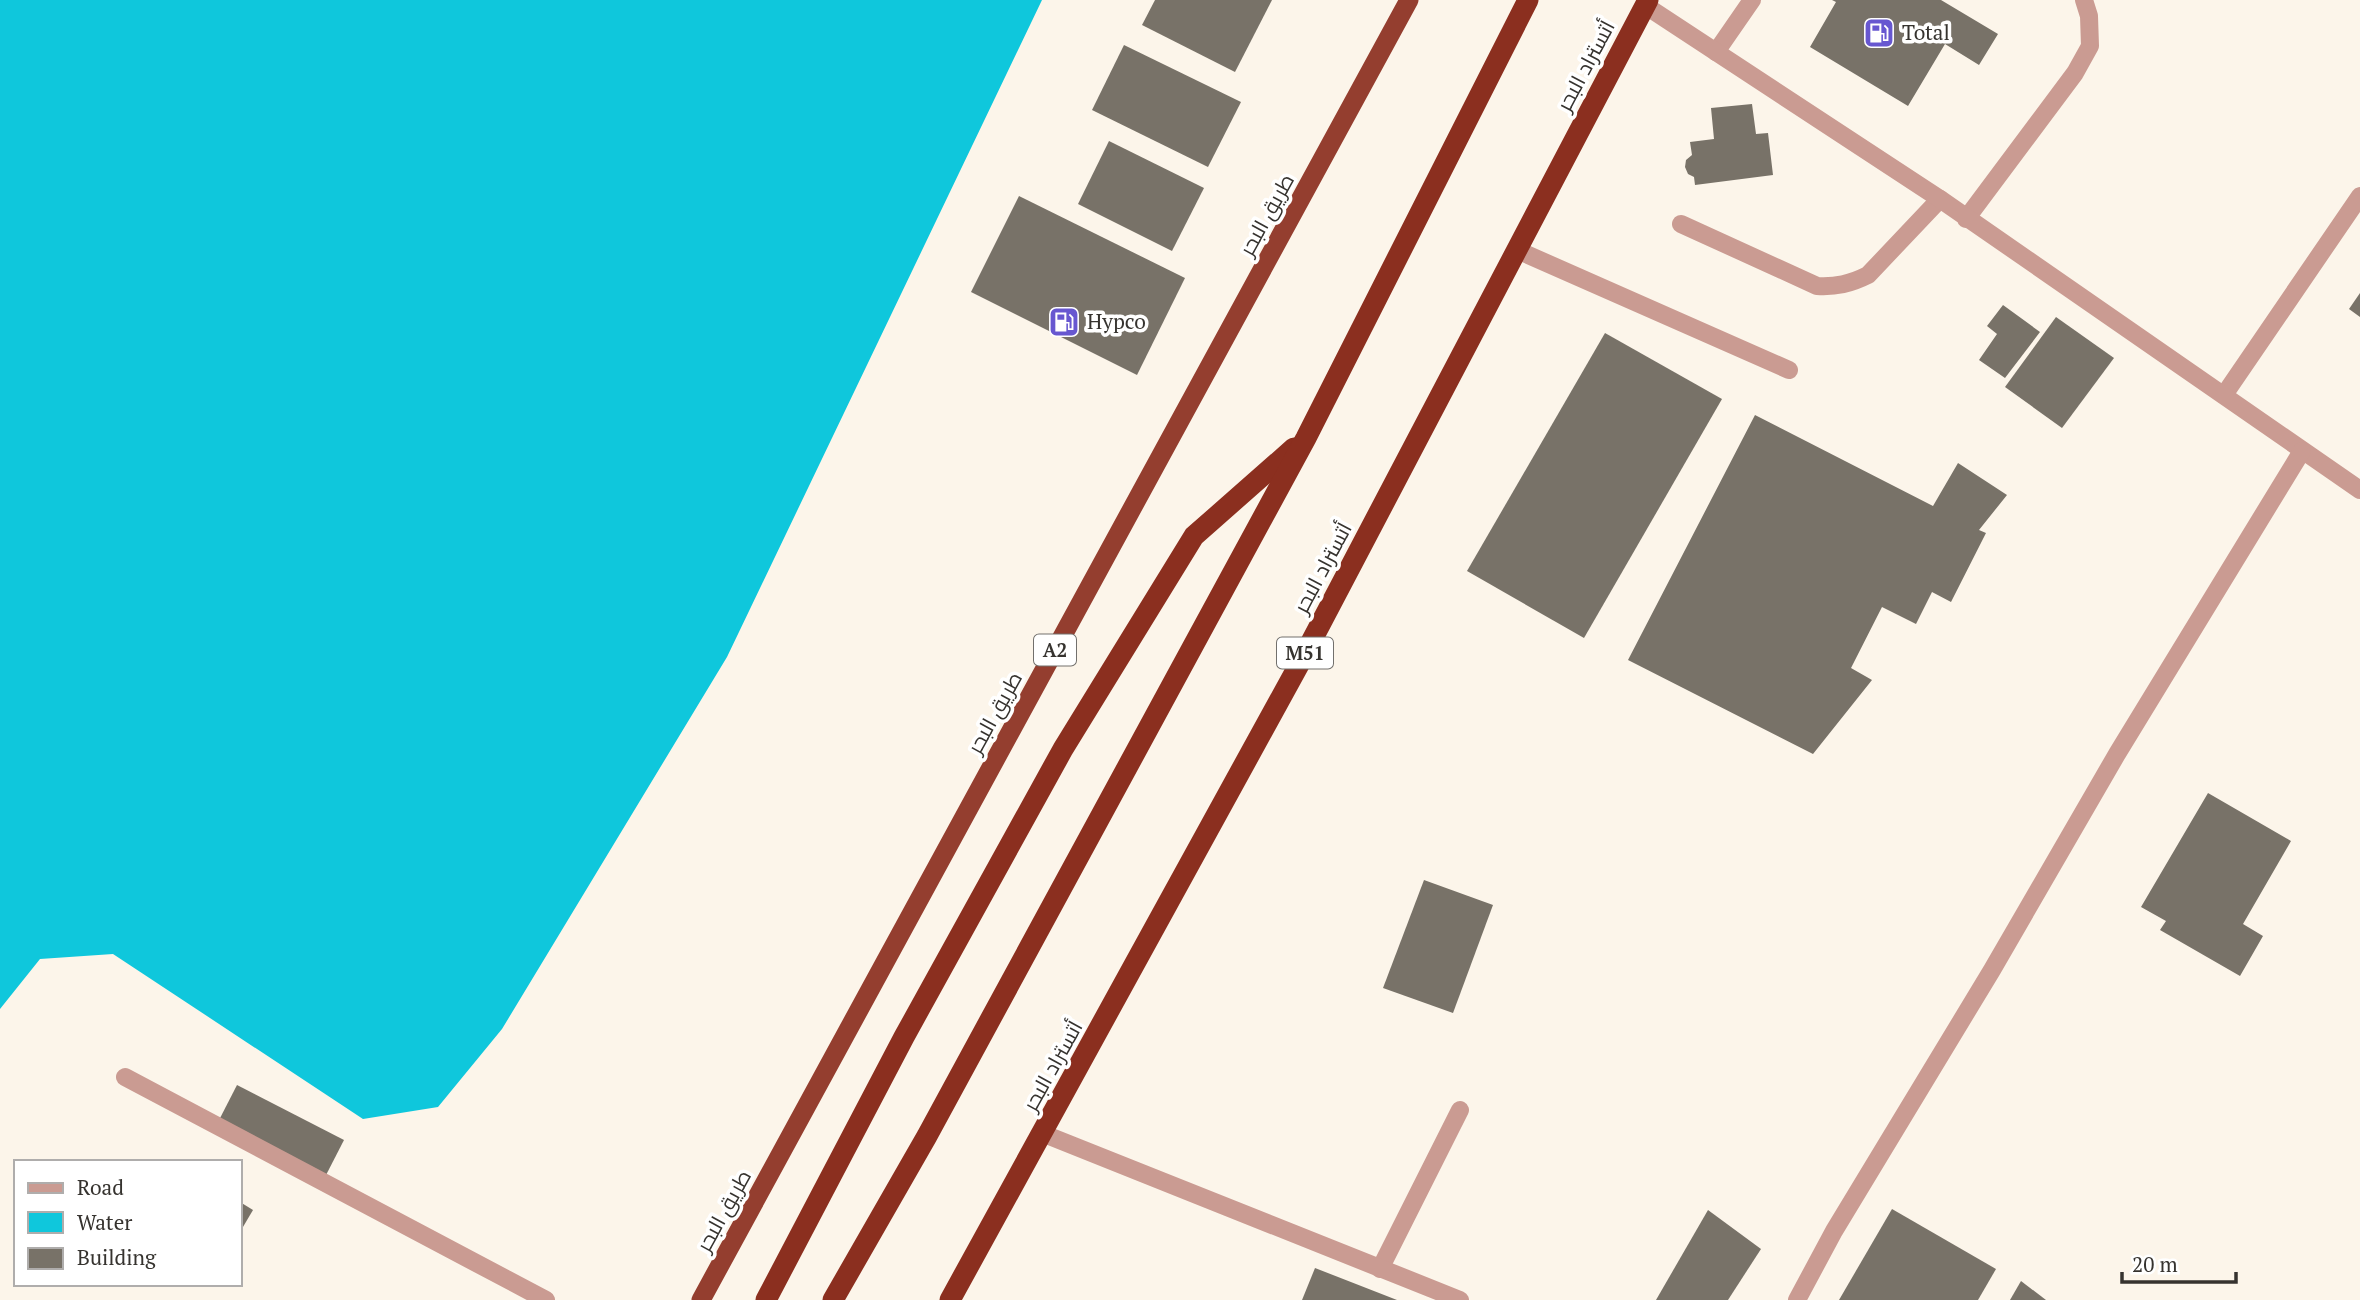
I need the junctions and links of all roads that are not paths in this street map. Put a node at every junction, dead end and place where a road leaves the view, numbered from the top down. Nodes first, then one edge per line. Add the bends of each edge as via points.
1 (1409, 0) edge
2 (1528, 0) edge
3 (1752, 0) edge
4 (2084, 0) edge
5 (1647, 3) edge
6 (1716, 52) junction
7 (2360, 196) edge
8 (1940, 199) junction
9 (1966, 219) junction
10 (1681, 224) dead end
11 (1517, 250) junction
12 (1789, 370) dead end
13 (2224, 395) junction
14 (1306, 438) junction
15 (2302, 451) junction
16 (2360, 490) edge
17 (125, 1077) dead end
18 (1460, 1110) dead end
19 (1044, 1134) junction
20 (1380, 1269) junction
21 (546, 1300) edge
22 (701, 1300) edge
23 (766, 1300) edge
24 (834, 1300) edge
25 (950, 1300) edge
26 (1460, 1300) edge
27 (1797, 1300) edge

1 - 22 highway, طريق البحر / A2
2 - 14 highway
3 - 6 street
4 - 9 street via 2090,46 2075,73
5 - 6 street
5 - 11 highway, أتستراد البحر / M51
6 - 8 street
7 - 13 street
8 - 9 street
8 - 10 street via 1868,275 1835,287 1817,286
9 - 13 street
11 - 12 street
11 - 19 highway, أتستراد البحر / M51
13 - 15 street
14 - 23 highway via 1194,536 1063,749
14 - 24 highway
15 - 16 street
15 - 27 street via 2117,754
17 - 21 street
18 - 20 street
19 - 20 street
19 - 25 highway, أتستراد البحر / M51
20 - 26 street

